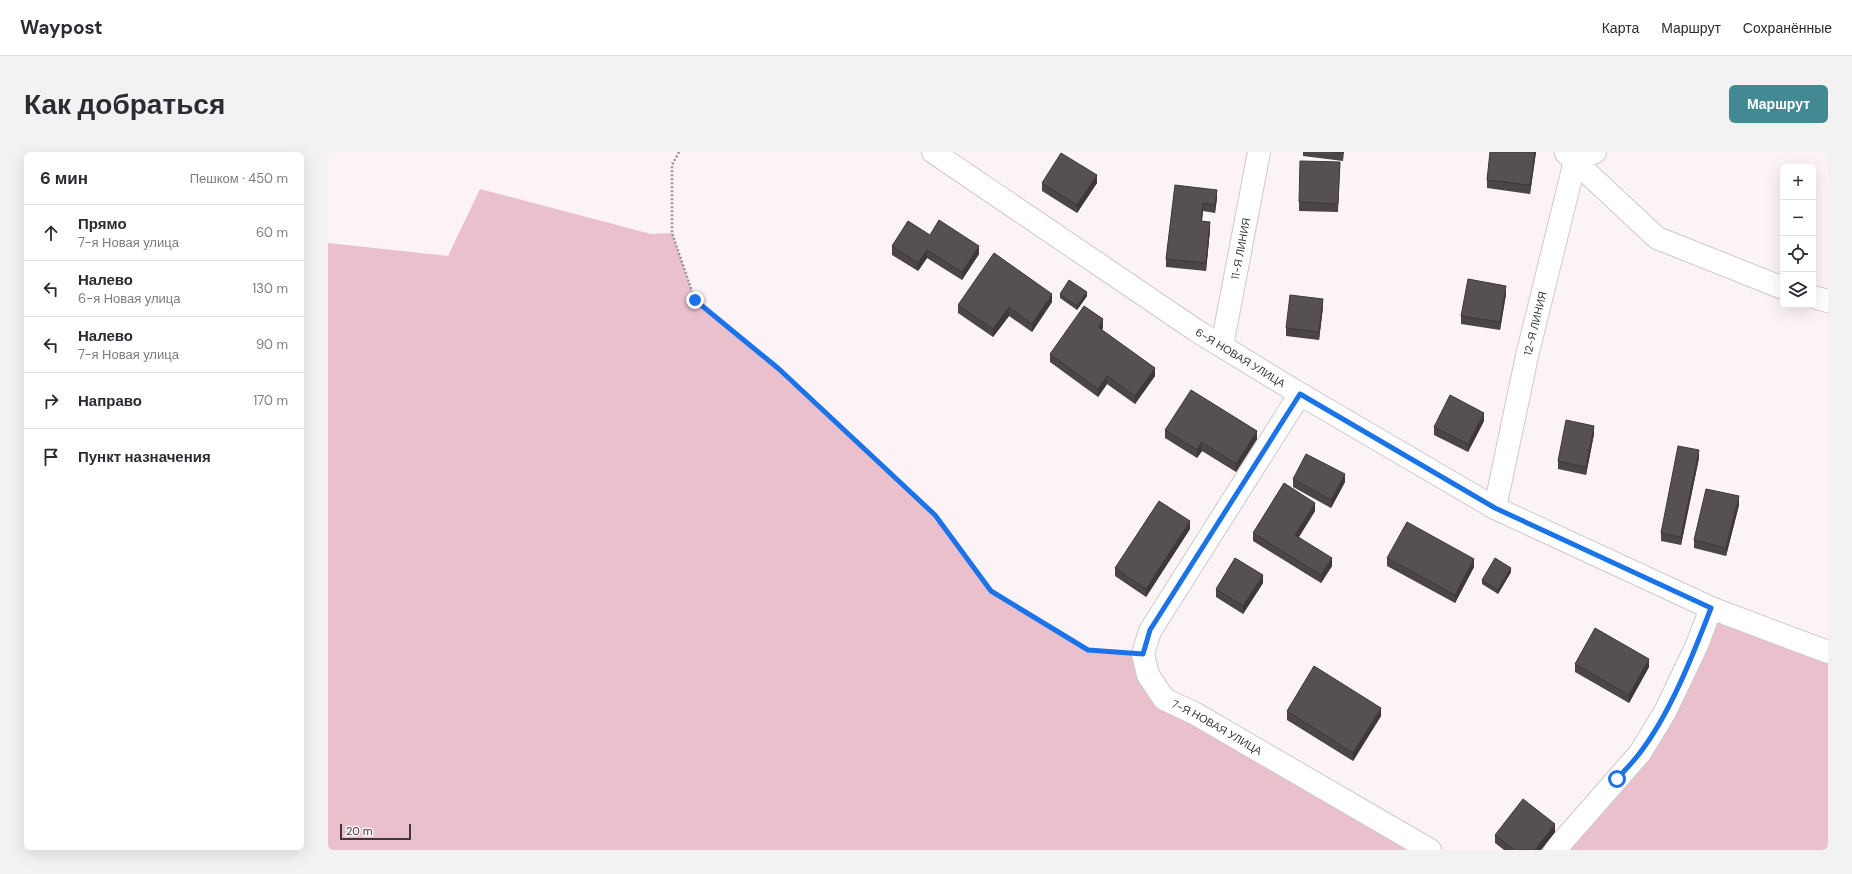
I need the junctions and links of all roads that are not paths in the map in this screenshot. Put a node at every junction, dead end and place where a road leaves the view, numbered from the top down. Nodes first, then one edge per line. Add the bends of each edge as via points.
1 (933, 152) edge
2 (1259, 152) edge
3 (1595, 152) edge
4 (1570, 157) edge
5 (1780, 287) edge
6 (1816, 298) edge
7 (1828, 301) edge
8 (1222, 346) junction
9 (1300, 394) junction
10 (1495, 508) junction
11 (1711, 608) junction
12 (1828, 652) edge
13 (1430, 850) edge
14 (1556, 850) edge

1 - 8 street, 6-Я НОВАЯ УЛИЦА
2 - 8 street, 11-Я ЛИНИЯ
3 - 4 street
4 - 5 street via 1657,238
4 - 10 street, 12-Я ЛИНИЯ
6 - 7 street
8 - 9 street, 6-Я НОВАЯ УЛИЦА
9 - 10 street, 6-Я НОВАЯ УЛИЦА
9 - 13 street, 7-Я НОВАЯ УЛИЦА via 1150,630 1143,654 1148,675 1164,699 1194,713
10 - 11 street, 6-Я НОВАЯ УЛИЦА
11 - 12 street, 6-Я НОВАЯ УЛИЦА
11 - 14 street via 1697,645 1665,712 1640,753

